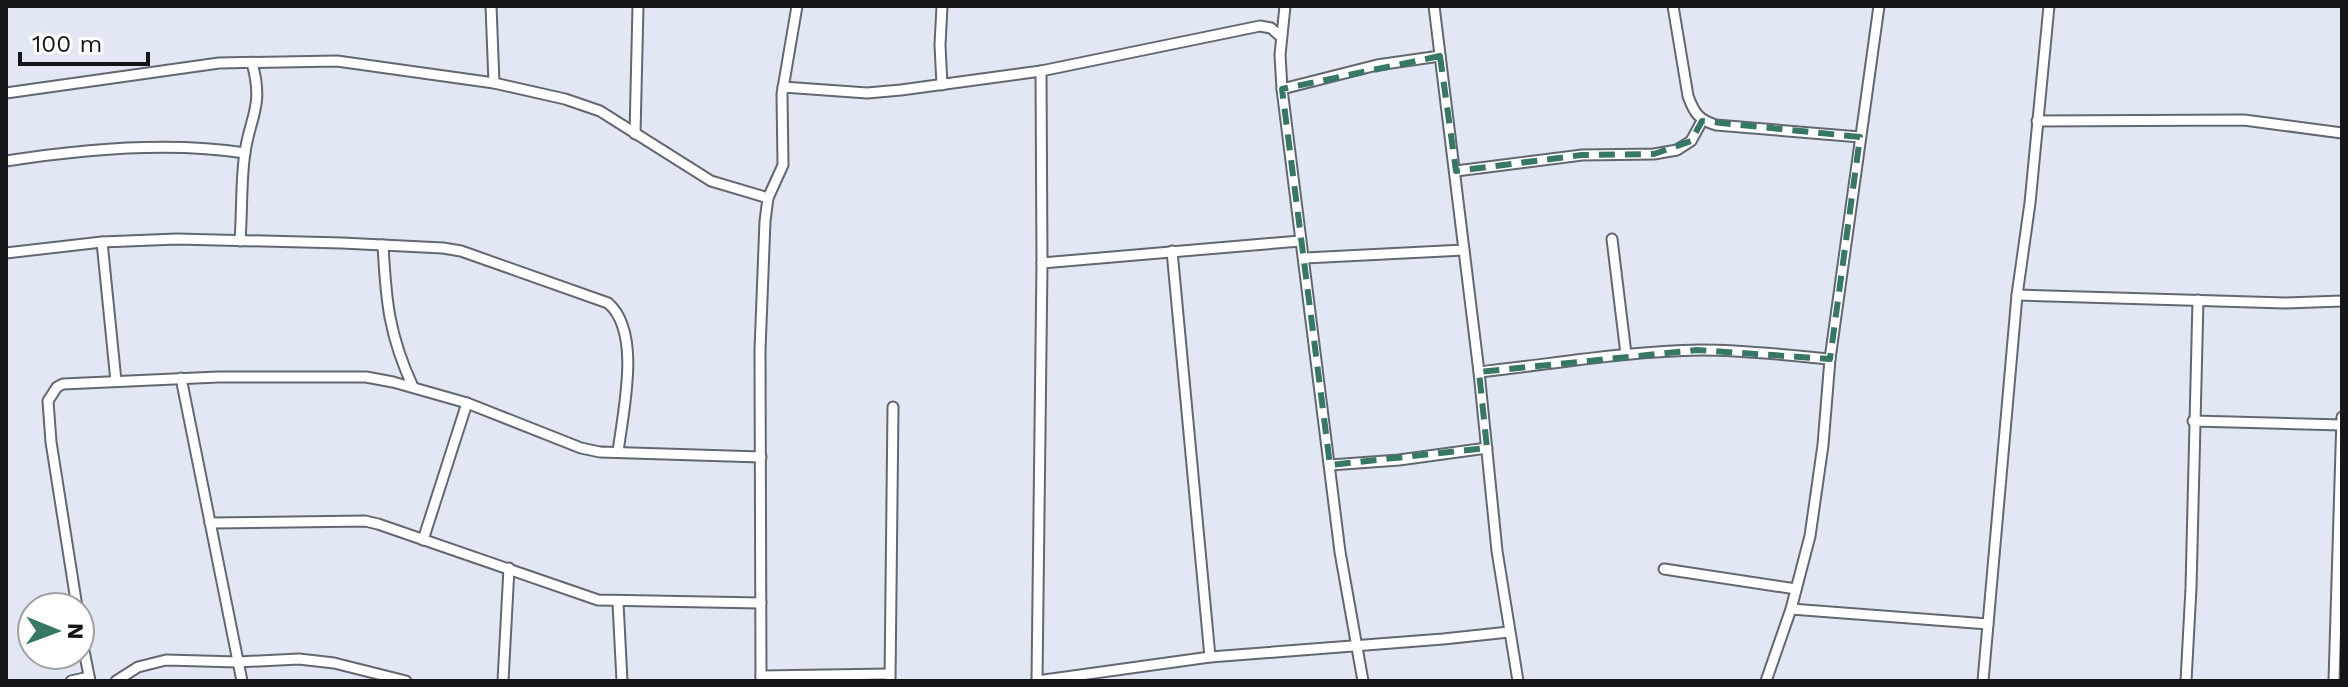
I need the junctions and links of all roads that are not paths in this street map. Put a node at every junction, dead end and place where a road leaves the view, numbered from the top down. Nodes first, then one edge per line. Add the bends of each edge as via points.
1 (491, 6) edge
2 (638, 6) edge
3 (797, 6) edge
4 (942, 6) edge
5 (1285, 6) edge
6 (1434, 6) edge
7 (1673, 6) edge
8 (1879, 6) edge
9 (2049, 6) edge
10 (1281, 37) junction
11 (1440, 56) junction
12 (252, 63) junction
13 (1041, 71) junction
14 (494, 83) junction
15 (942, 85) junction
16 (783, 87) junction
17 (1282, 89) junction
18 (6, 93) edge
19 (1702, 121) junction
20 (2037, 121) junction
21 (2342, 133) edge
22 (635, 134) junction
23 (1860, 137) junction
24 (245, 153) junction
25 (6, 161) edge
26 (1456, 171) junction
27 (768, 198) junction
28 (1612, 239) dead end
29 (240, 241) junction
30 (1300, 241) junction
31 (102, 242) junction
32 (383, 245) junction
33 (1464, 250) junction
34 (1172, 251) junction
35 (6, 253) edge
36 (1305, 258) junction
37 (1042, 263) junction
38 (2017, 295) junction
39 (2198, 300) junction
40 (2342, 301) edge
41 (1626, 354) junction
42 (1830, 359) junction
43 (1479, 372) junction
44 (181, 378) junction
45 (116, 381) junction
46 (413, 387) junction
47 (467, 403) junction
48 (893, 407) dead end
49 (2342, 417) edge
50 (2193, 421) junction
51 (2342, 425) edge
52 (1487, 448) junction
53 (618, 452) junction
54 (761, 457) junction
55 (1330, 465) junction
56 (210, 523) junction
57 (423, 540) junction
58 (509, 568) junction
59 (1664, 569) dead end
60 (1796, 589) junction
61 (74, 591) edge
62 (618, 603) junction
63 (761, 603) junction
64 (1791, 609) junction
65 (1988, 624) junction
66 (1509, 632) junction
67 (1357, 644) junction
68 (1210, 657) junction
69 (238, 662) junction
70 (890, 677) edge
71 (761, 678) edge
72 (90, 679) edge
73 (71, 681) edge
74 (116, 681) edge
75 (242, 681) edge
76 (406, 681) edge
77 (503, 681) edge
78 (622, 681) edge
79 (1037, 681) edge
80 (1363, 681) edge
81 (1518, 681) edge
82 (1766, 681) edge
83 (1983, 681) edge
84 (2186, 681) edge
85 (2334, 681) edge

1 - 14 street
2 - 22 street
3 - 16 street
4 - 15 street
5 - 10 street
6 - 11 street
7 - 19 street via 1688,96
8 - 23 street
9 - 20 street
10 - 13 street via 1260,26
10 - 17 street
11 - 17 street
11 - 26 street
12 - 14 street via 337,61
12 - 18 street via 191,66
12 - 24 street via 257,108
13 - 15 street
13 - 37 street
14 - 22 street via 600,111
15 - 16 street via 867,93
16 - 27 street via 783,165
17 - 30 street
19 - 23 street
19 - 26 street via 1691,141 1677,150 1582,155
20 - 21 street via 2244,120
20 - 38 street
22 - 27 street via 711,181
23 - 42 street
24 - 25 street via 156,149 55,153
24 - 29 street
26 - 33 street
27 - 54 street
28 - 41 street
29 - 31 street
29 - 32 street
30 - 34 street
30 - 36 street
31 - 35 street
31 - 45 street
32 - 46 street via 389,321
32 - 53 street via 461,251 608,303 619,312 628,347
33 - 36 street
33 - 43 street
34 - 37 street
34 - 68 street
36 - 55 street
37 - 79 street
38 - 39 street
38 - 65 street
39 - 40 street
39 - 50 street
41 - 42 street via 1730,350
41 - 43 street
42 - 60 street via 1810,536
43 - 52 street
44 - 45 street
44 - 46 street via 366,377
44 - 56 street
45 - 61 street via 63,384 48,401
46 - 47 street
47 - 53 street via 581,448
47 - 57 street
48 - 70 street
49 - 51 street
50 - 51 street
50 - 84 street
51 - 85 street
52 - 55 street
52 - 66 street
53 - 54 street
54 - 63 street
55 - 67 street
56 - 57 street via 365,521
56 - 69 street
57 - 58 street
58 - 62 street via 580,595
58 - 77 street
59 - 60 street
60 - 64 street
62 - 63 street
62 - 78 street
63 - 71 street
64 - 65 street
64 - 82 street
65 - 83 street
66 - 67 street
66 - 81 street
67 - 68 street
67 - 80 street
68 - 79 street
69 - 74 street via 166,660 138,667
69 - 75 street
69 - 76 street via 318,661
70 - 71 street
72 - 73 street

